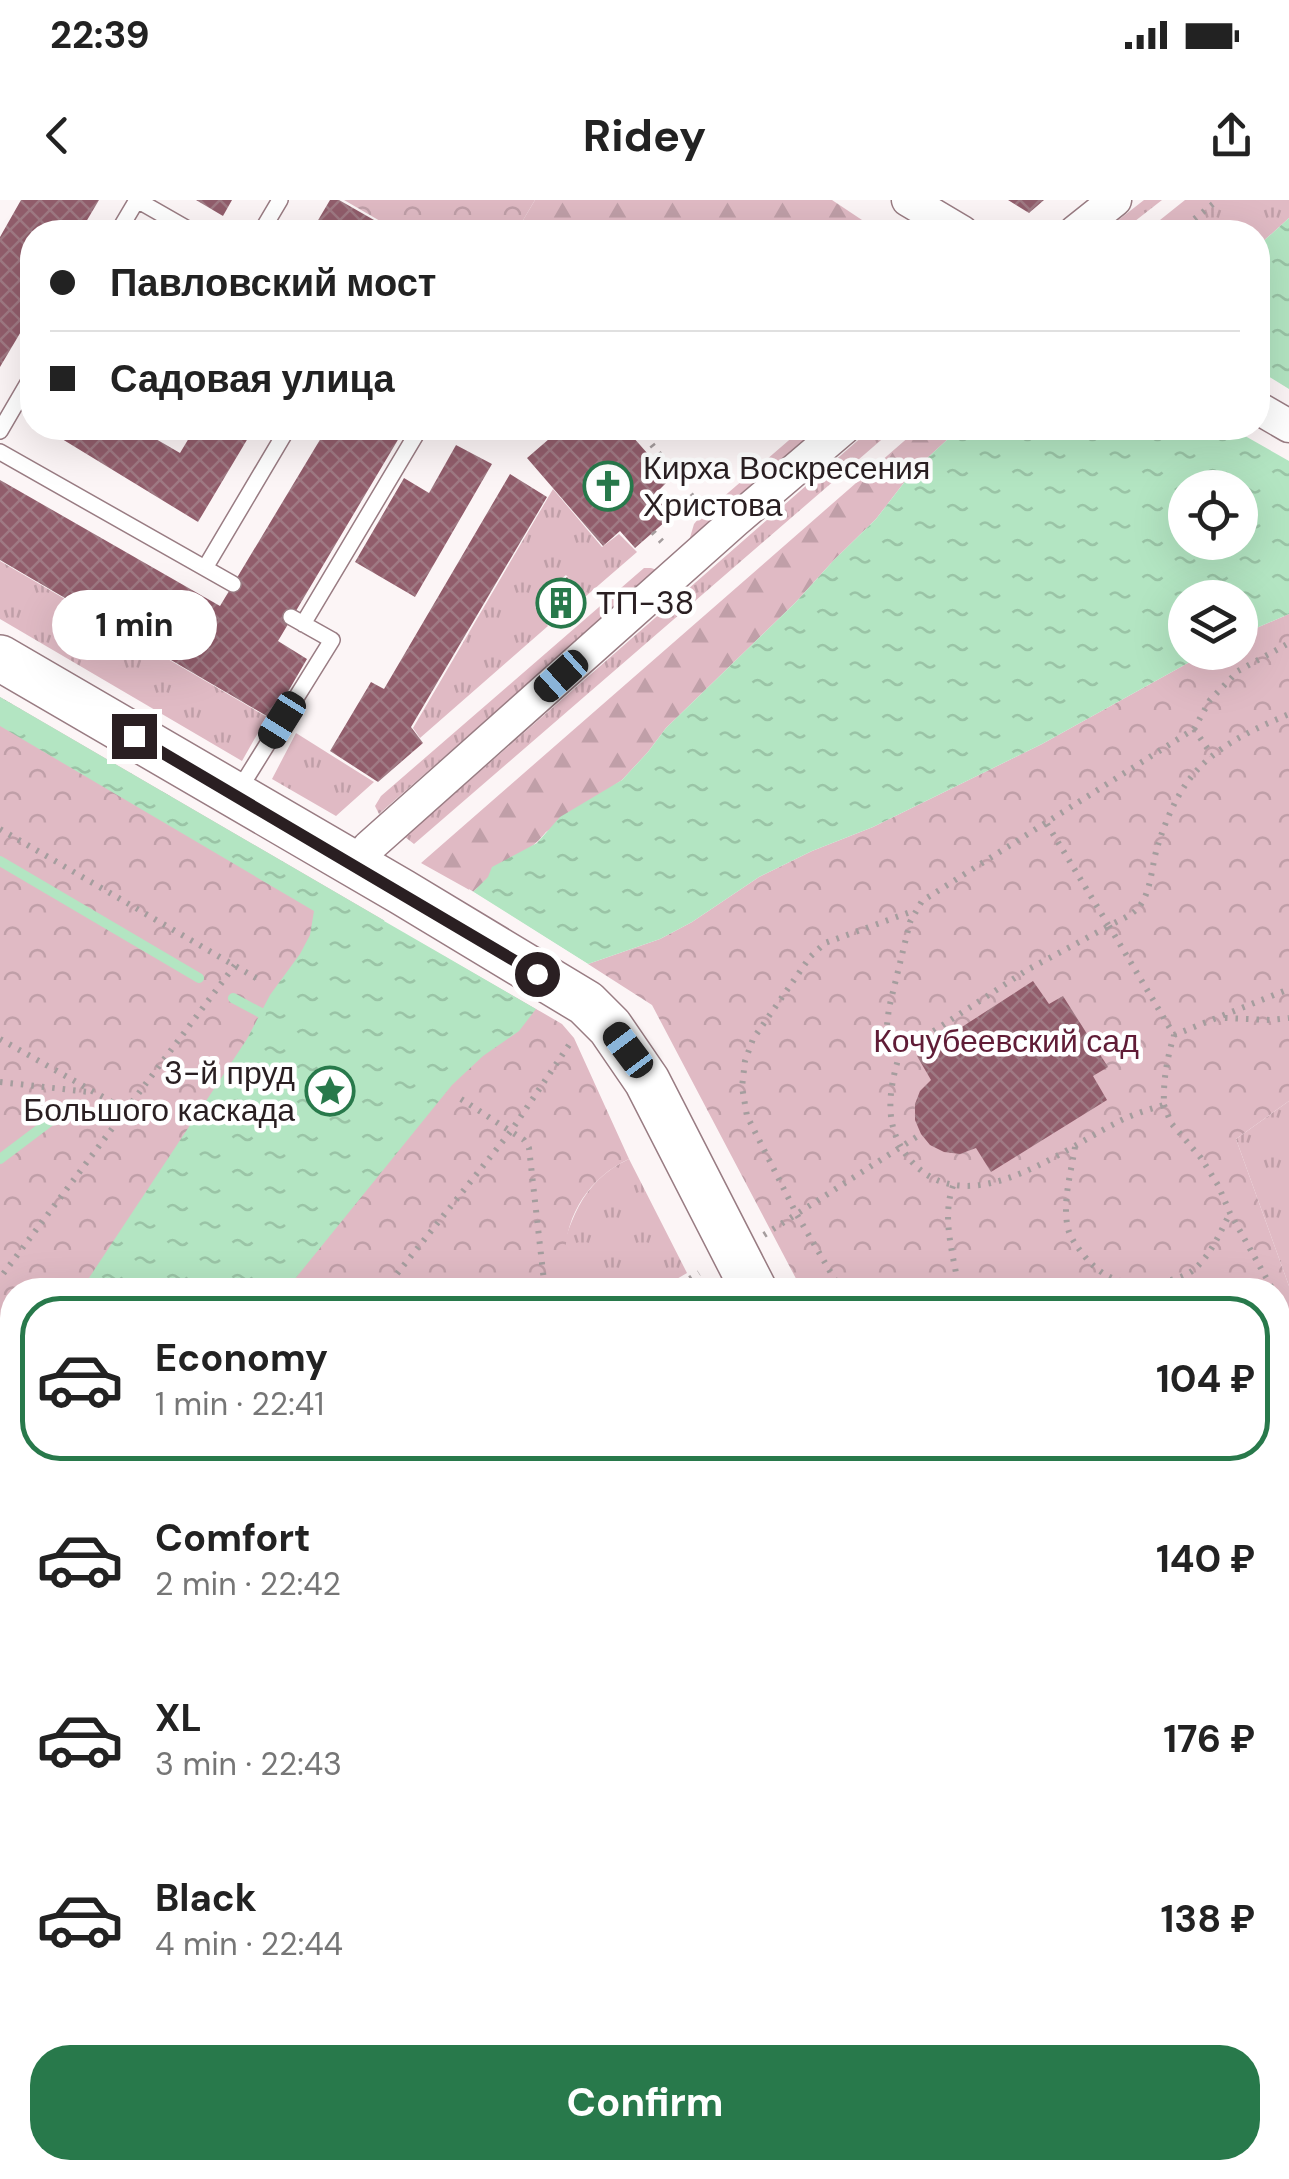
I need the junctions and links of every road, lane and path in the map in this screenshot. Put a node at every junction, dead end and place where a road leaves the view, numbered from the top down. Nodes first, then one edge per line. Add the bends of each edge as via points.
1 (908, 200) edge
2 (1115, 200) edge
3 (1218, 200) edge
4 (125, 220) edge
5 (172, 220) edge
6 (942, 220) edge
7 (1090, 220) edge
8 (1193, 220) edge
9 (20, 397) edge
10 (0, 431) edge
11 (281, 440) edge
12 (412, 440) edge
13 (649, 440) edge
14 (830, 440) edge
15 (0, 452) edge
16 (702, 508) dead end
17 (653, 532) dead end
18 (666, 546) dead end
19 (205, 568) junction
20 (233, 584) dead end
21 (1289, 643) edge
22 (0, 658) edge
23 (1289, 714) edge
24 (1194, 729) junction
25 (1212, 754) junction
26 (234, 796) junction
27 (1046, 824) junction
28 (0, 829) edge
29 (354, 865) junction
30 (914, 911) junction
31 (1109, 926) junction
32 (236, 966) junction
33 (262, 981) dead end
34 (1289, 989) edge
35 (1219, 1018) junction
36 (1289, 1018) edge
37 (1174, 1036) junction
38 (0, 1038) edge
39 (574, 1038) dead end
40 (900, 1053) junction
41 (0, 1082) edge
42 (95, 1092) junction
43 (461, 1099) dead end
44 (1164, 1105) junction
45 (126, 1110) junction
46 (510, 1131) junction
47 (921, 1134) dead end
48 (1076, 1146) junction
49 (901, 1148) junction
50 (954, 1186) junction
51 (1230, 1213) junction
52 (797, 1215) junction
53 (763, 1236) dead end
54 (699, 1273) dead end
55 (0, 1278) edge
56 (394, 1278) edge
57 (543, 1278) edge
58 (691, 1278) edge
59 (748, 1278) edge
60 (834, 1278) edge
61 (958, 1278) edge
62 (1110, 1278) edge
63 (1176, 1278) edge
64 (1265, 1278) edge

1 - 6 street
2 - 7 street
3 - 8 path
4 - 5 lane via 137,200
9 - 10 lane
11 - 19 lane
12 - 26 lane via 297,621 332,640
13 - 16 path
14 - 29 street
15 - 19 lane
17 - 18 path
19 - 20 lane
21 - 24 path via 1238,671
22 - 26 main road
23 - 25 path
24 - 25 path
24 - 27 path
25 - 31 path via 1172,811 1145,897
26 - 29 main road
27 - 30 path
27 - 31 path
28 - 32 path
29 - 59 main road via 598,1013 647,1081
30 - 40 path via 887,1024
30 - 52 path via 824,943 745,1061 747,1116
31 - 37 path
31 - 40 path
32 - 33 path
32 - 45 path
34 - 35 path
35 - 36 path
35 - 37 path
37 - 44 path
38 - 42 path
39 - 46 path
40 - 49 path via 889,1096
41 - 42 path
42 - 45 path
43 - 46 path
44 - 48 path
44 - 51 path
45 - 55 path
46 - 56 path
46 - 57 path via 530,1148
47 - 49 path
48 - 50 path via 1010,1179
48 - 62 path via 1068,1230 1098,1272
49 - 50 path via 914,1165
49 - 52 path
50 - 61 path via 948,1220
51 - 63 path via 1191,1272
51 - 64 path
52 - 53 path
52 - 60 path
54 - 58 path

